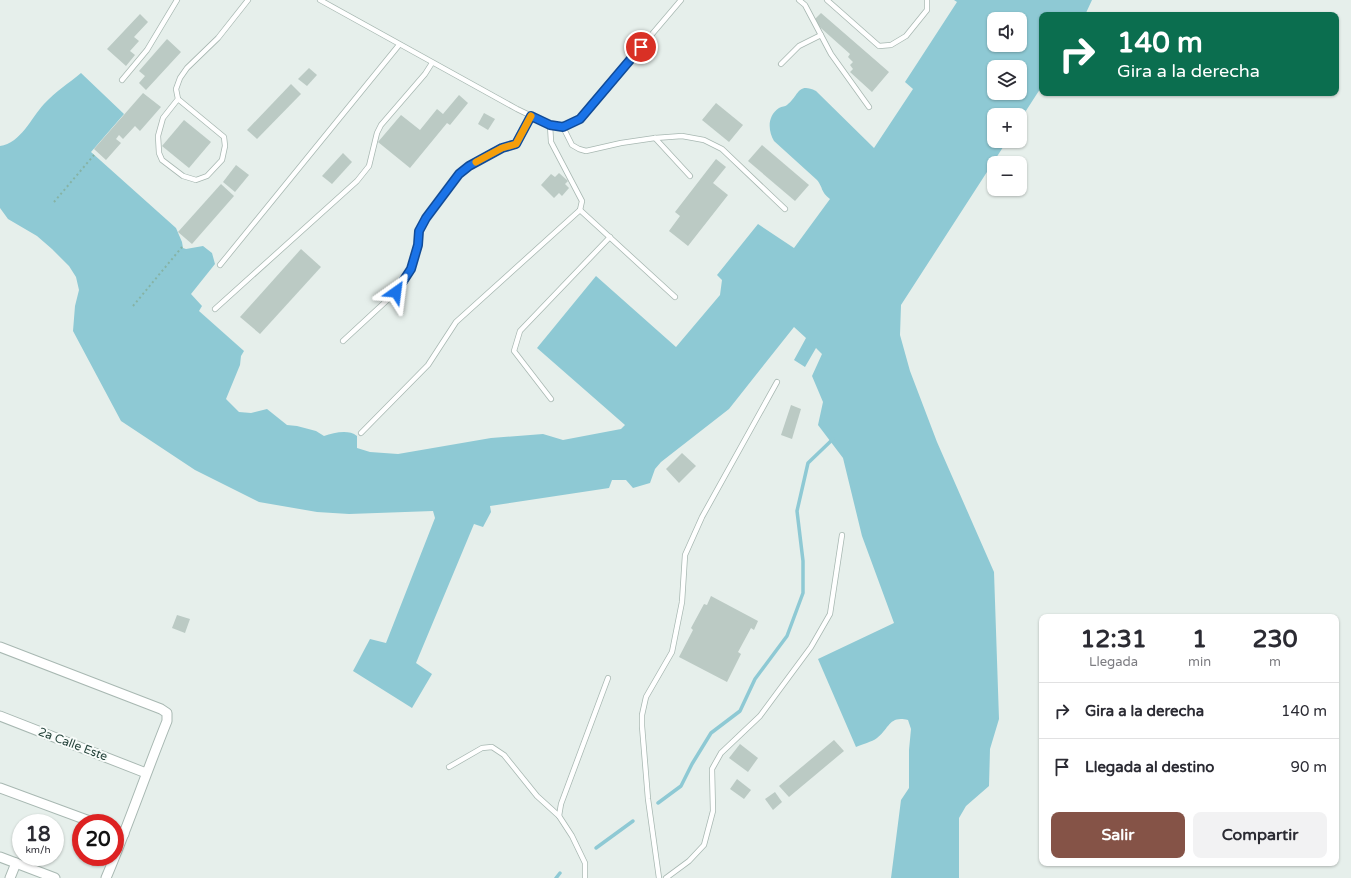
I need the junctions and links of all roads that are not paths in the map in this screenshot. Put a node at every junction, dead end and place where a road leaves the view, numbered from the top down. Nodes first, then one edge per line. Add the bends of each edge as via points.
1 (177, 0) edge
2 (248, 0) edge
3 (320, 0) edge
4 (682, 0) edge
5 (799, 0) edge
6 (827, 0) edge
7 (927, 0) edge
8 (820, 35) junction
9 (399, 45) junction
10 (432, 63) junction
11 (781, 64) dead end
12 (122, 80) dead end
13 (178, 99) junction
14 (869, 107) dead end
15 (531, 116) junction
16 (550, 125) junction
17 (563, 127) junction
18 (655, 138) junction
19 (690, 176) dead end
20 (785, 209) dead end
21 (580, 210) junction
22 (610, 237) junction
23 (220, 265) dead end
24 (675, 297) dead end
25 (215, 309) dead end
26 (343, 341) dead end
27 (777, 382) dead end
28 (550, 399) dead end
29 (361, 432) dead end
30 (842, 535) dead end
31 (0, 647) edge
32 (608, 678) dead end
33 (0, 716) edge
34 (449, 767) dead end
35 (146, 773) junction
36 (0, 788) edge
37 (72, 815) edge
38 (559, 816) junction
39 (124, 834) edge
40 (0, 857) edge
41 (12, 862) edge
42 (15, 866) edge
43 (24, 866) edge
44 (111, 866) edge
45 (10, 878) edge
46 (55, 878) edge
47 (106, 878) edge
48 (585, 878) edge
49 (659, 878) edge
50 (666, 878) edge

1 - 12 lane via 147,50
2 - 13 lane via 218,38 187,68 176,89
3 - 9 lane
4 - 17 lane via 580,119
5 - 8 lane via 805,5
6 - 7 lane via 879,46 890,46 906,36 927,10
8 - 11 lane via 799,46
8 - 14 lane
9 - 10 lane
9 - 23 lane
10 - 15 lane
10 - 25 lane via 381,125 369,166 357,181
13 - 13 lane via 224,137 222,160 207,176 196,180 183,176 162,160 159,152 158,136 163,118
15 - 16 lane
15 - 26 lane via 516,144 502,148 459,174 419,231 411,269 396,292
16 - 17 lane
16 - 21 lane via 551,142 582,201
17 - 18 lane via 572,145 586,151
18 - 19 lane
18 - 20 lane via 682,136 704,140 722,149
21 - 22 lane
21 - 29 lane via 456,322 428,365
22 - 24 lane
22 - 28 lane via 520,331 514,351
27 - 49 lane via 702,517 686,555 682,602 672,652 644,703 642,726 648,799
30 - 50 lane via 830,614 811,647 760,716 721,753 712,769 713,811 704,845 689,861
31 - 35 street via 167,713 167,721
32 - 38 lane via 561,804
33 - 35 street, 2a Calle Este
34 - 38 lane via 482,748 492,747 504,755 537,796
35 - 39 street
36 - 37 street
38 - 48 lane via 585,863
40 - 41 street
42 - 45 street
43 - 46 street
44 - 47 street

